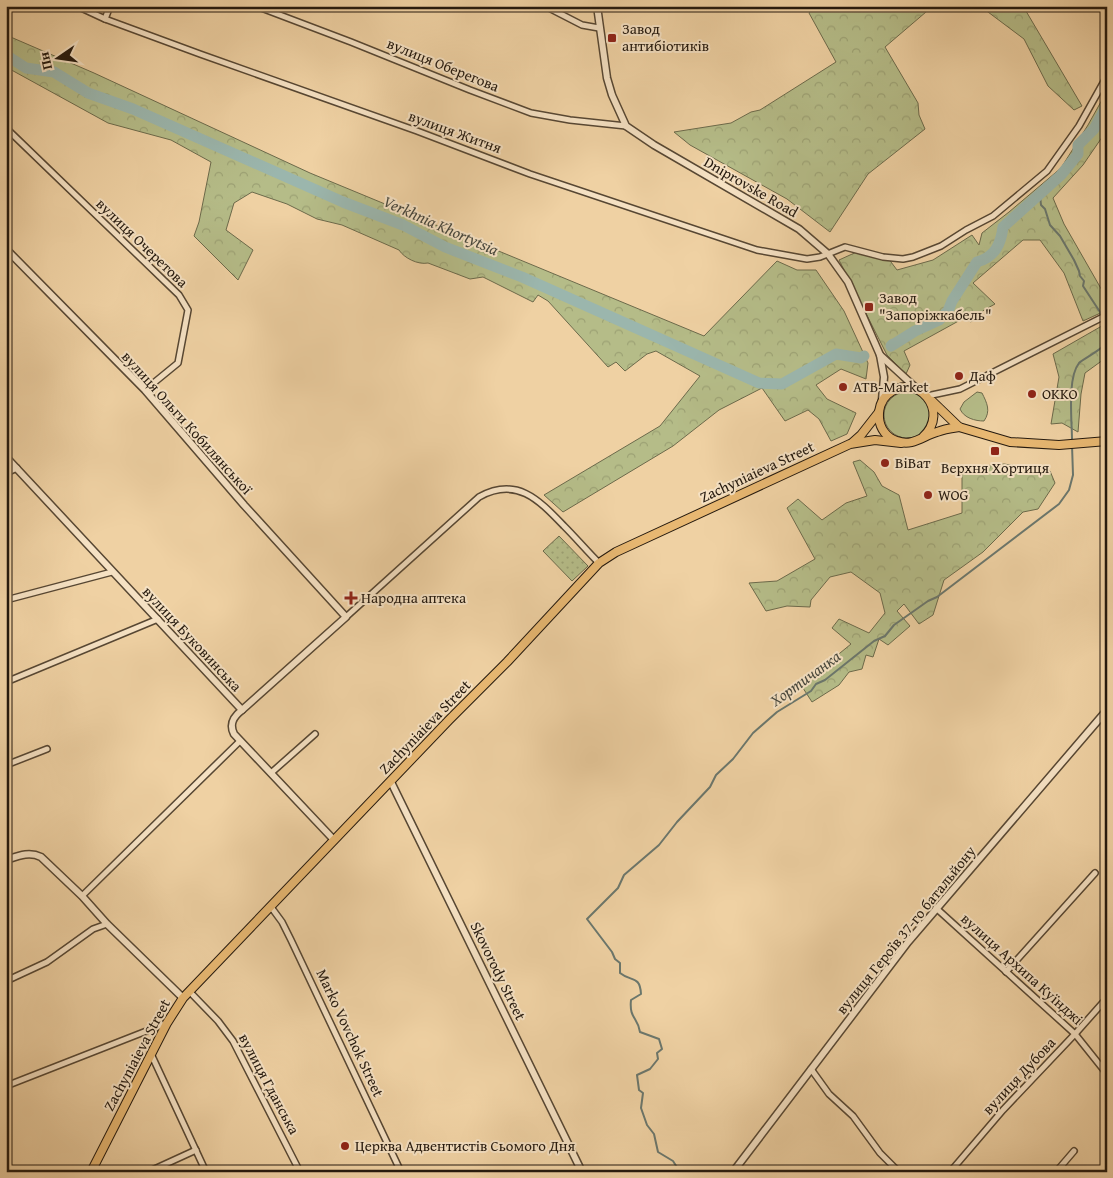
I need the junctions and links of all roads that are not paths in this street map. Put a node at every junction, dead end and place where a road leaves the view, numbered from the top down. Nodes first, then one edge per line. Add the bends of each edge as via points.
1 (77, 6) edge
2 (110, 6) edge
3 (256, 6) edge
4 (545, 6) edge
5 (597, 6) edge
6 (105, 19) junction
7 (599, 28) junction
8 (1107, 76) edge
9 (626, 126) junction
10 (6, 128) edge
11 (6, 249) edge
12 (828, 254) junction
13 (1106, 315) edge
14 (880, 355) junction
15 (145, 390) junction
16 (917, 390) junction
17 (927, 396) junction
18 (882, 402) junction
19 (879, 412) junction
20 (959, 428) junction
21 (923, 438) junction
22 (1107, 441) edge
23 (901, 443) junction
24 (850, 444) junction
25 (6, 457) edge
26 (17, 468) junction
27 (6, 473) edge
28 (599, 563) junction
29 (112, 572) junction
30 (6, 600) edge
31 (346, 617) junction
32 (158, 619) junction
33 (6, 682) edge
34 (242, 710) junction
35 (1107, 710) edge
36 (315, 734) dead end
37 (240, 741) junction
38 (48, 749) dead end
39 (6, 765) edge
40 (271, 773) junction
41 (391, 782) junction
42 (334, 840) junction
43 (6, 860) edge
44 (1095, 873) dead end
45 (82, 896) junction
46 (271, 907) junction
47 (936, 908) junction
48 (106, 924) junction
49 (1006, 972) junction
50 (6, 981) edge
51 (189, 992) junction
52 (183, 998) junction
53 (1107, 998) edge
54 (167, 1023) junction
55 (1075, 1034) junction
56 (152, 1056) junction
57 (811, 1069) junction
58 (1107, 1074) edge
59 (6, 1086) edge
60 (196, 1150) junction
61 (1074, 1151) dead end
62 (152, 1171) edge
63 (91, 1172) edge
64 (206, 1172) edge
65 (300, 1172) edge
66 (401, 1172) edge
67 (582, 1172) edge
68 (733, 1172) edge
69 (899, 1172) edge
70 (950, 1172) edge
71 (1056, 1172) edge

1 - 6 street, вулиця Житня
2 - 6 street
3 - 9 street, вулиця Оберегова via 531,113
4 - 7 street via 582,26
5 - 7 street
6 - 12 street, вулиця Житня via 530,174 735,243 807,259
7 - 9 street via 607,78
8 - 12 street, вулиця Житня via 1079,126 1047,171 992,216 941,246 913,258 883,257 850,247
9 - 12 street, Dniprovske Road via 799,229
10 - 15 street, вулиця Очеретова via 188,307 178,363
11 - 15 street, вулиця Ольги Кобилянської
12 - 14 street, Dniprovske Road via 848,282
13 - 17 street via 960,389
14 - 16 street
14 - 18 street, Dniprovske Road via 884,377
15 - 31 street, вулиця Ольги Кобилянської
16 - 17 main road
16 - 18 main road via 895,390
17 - 20 main road
17 - 21 main road via 934,418 931,429
18 - 19 main road
19 - 23 main road via 880,424 886,434
19 - 24 main road, Zachyniaieva Street
20 - 21 main road
20 - 22 main road via 1010,442 1059,445
21 - 23 main road
23 - 24 main road via 875,440
24 - 28 main road, Zachyniaieva Street
25 - 26 street, вулиця Буковинська
26 - 27 street
26 - 29 street, вулиця Буковинська
28 - 31 street via 542,503 526,492 502,489 479,497
28 - 41 main road, Zachyniaieva Street
29 - 30 street
29 - 32 street, вулиця Буковинська
31 - 34 street
32 - 33 street
32 - 34 street, вулиця Буковинська
34 - 37 street, вулиця Буковинська via 234,718 232,728
35 - 47 street, вулиця Героїв 37-го батальйону
36 - 40 street
37 - 40 street, вулиця Буковинська
37 - 45 street
38 - 39 street
40 - 42 street, вулиця Буковинська
41 - 42 main road, Zachyniaieva Street
41 - 67 street, Skovorody Street
42 - 46 main road, Zachyniaieva Street
43 - 45 street via 34,854
44 - 49 street
45 - 48 street
46 - 51 main road, Zachyniaieva Street
46 - 66 street, Marko Vovchok Street via 295,947
47 - 49 street, вулиця Архипа Куїнджі
47 - 57 street, вулиця Героїв 37-го батальйону
48 - 50 street via 47,962
48 - 52 street
49 - 55 street, вулиця Архипа Куїнджі
51 - 52 main road, Zachyniaieva Street
51 - 65 street, вулиця Гданська via 218,1021 236,1046
52 - 54 main road, Zachyniaieva Street
53 - 55 street, вулиця Дубова
54 - 56 main road, Zachyniaieva Street
54 - 59 street
55 - 58 street, вулиця Архипа Куїнджі
55 - 70 street, вулиця Дубова
56 - 60 street
56 - 63 main road, Zachyniaieva Street
57 - 68 street, вулиця Героїв 37-го батальйону
57 - 69 street via 829,1094 853,1116 880,1153
60 - 62 street
60 - 64 street
61 - 71 street

